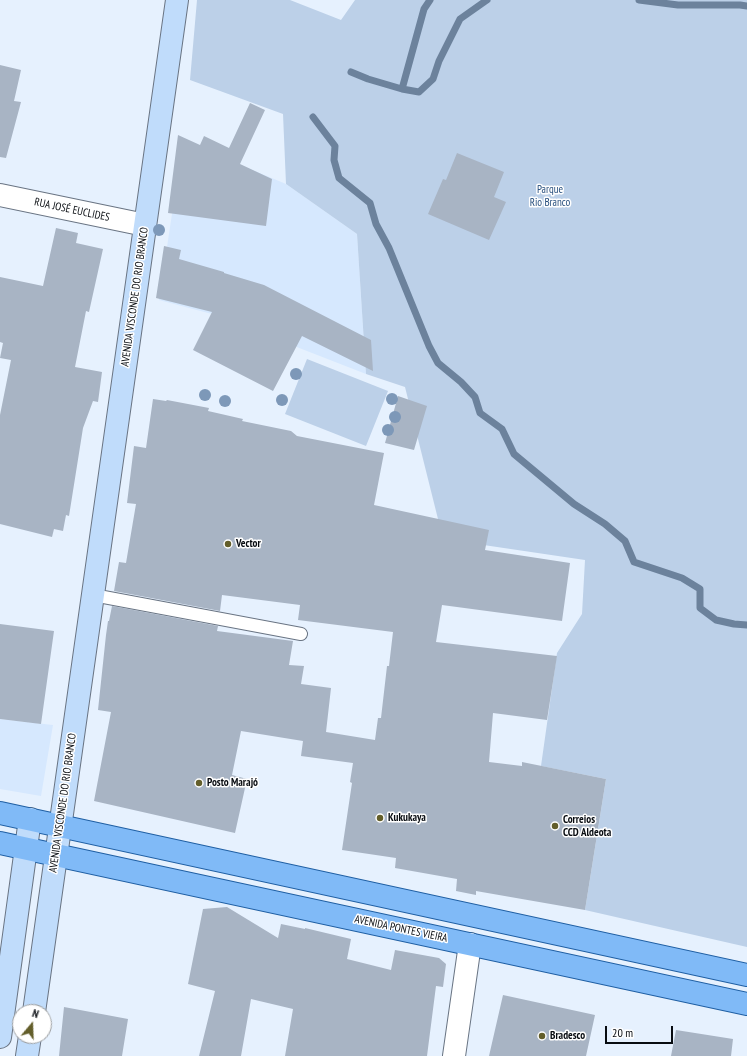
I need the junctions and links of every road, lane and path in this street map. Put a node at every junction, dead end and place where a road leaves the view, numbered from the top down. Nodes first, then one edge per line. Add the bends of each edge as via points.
1 (177, 0) edge
2 (0, 195) edge
3 (145, 225) junction
4 (93, 595) junction
5 (301, 634) dead end
6 (0, 813) edge
7 (30, 819) junction
8 (60, 825) junction
9 (0, 843) edge
10 (26, 848) junction
11 (56, 855) junction
12 (470, 944) junction
13 (747, 975) edge
14 (35, 1004) edge
15 (747, 1004) edge
16 (0, 1037) edge
17 (29, 1044) edge
18 (27, 1056) edge
19 (454, 1056) edge

1 - 3 main road, AVENIDA VISCONDE DO RIO BRANCO
2 - 3 street, RUA JOSÉ EUCLIDES
3 - 4 main road, AVENIDA VISCONDE DO RIO BRANCO
4 - 5 lane
4 - 8 main road, AVENIDA VISCONDE DO RIO BRANCO
6 - 7 main road
7 - 8 main road
7 - 10 main road
8 - 11 main road, AVENIDA VISCONDE DO RIO BRANCO
8 - 13 main road
9 - 10 main road, AVENIDA PONTES VIEIRA
10 - 11 main road, AVENIDA PONTES VIEIRA
10 - 16 main road
11 - 12 main road, AVENIDA PONTES VIEIRA
11 - 14 main road, AVENIDA VISCONDE DO RIO BRANCO
12 - 15 main road, AVENIDA PONTES VIEIRA
12 - 19 street
17 - 18 main road

